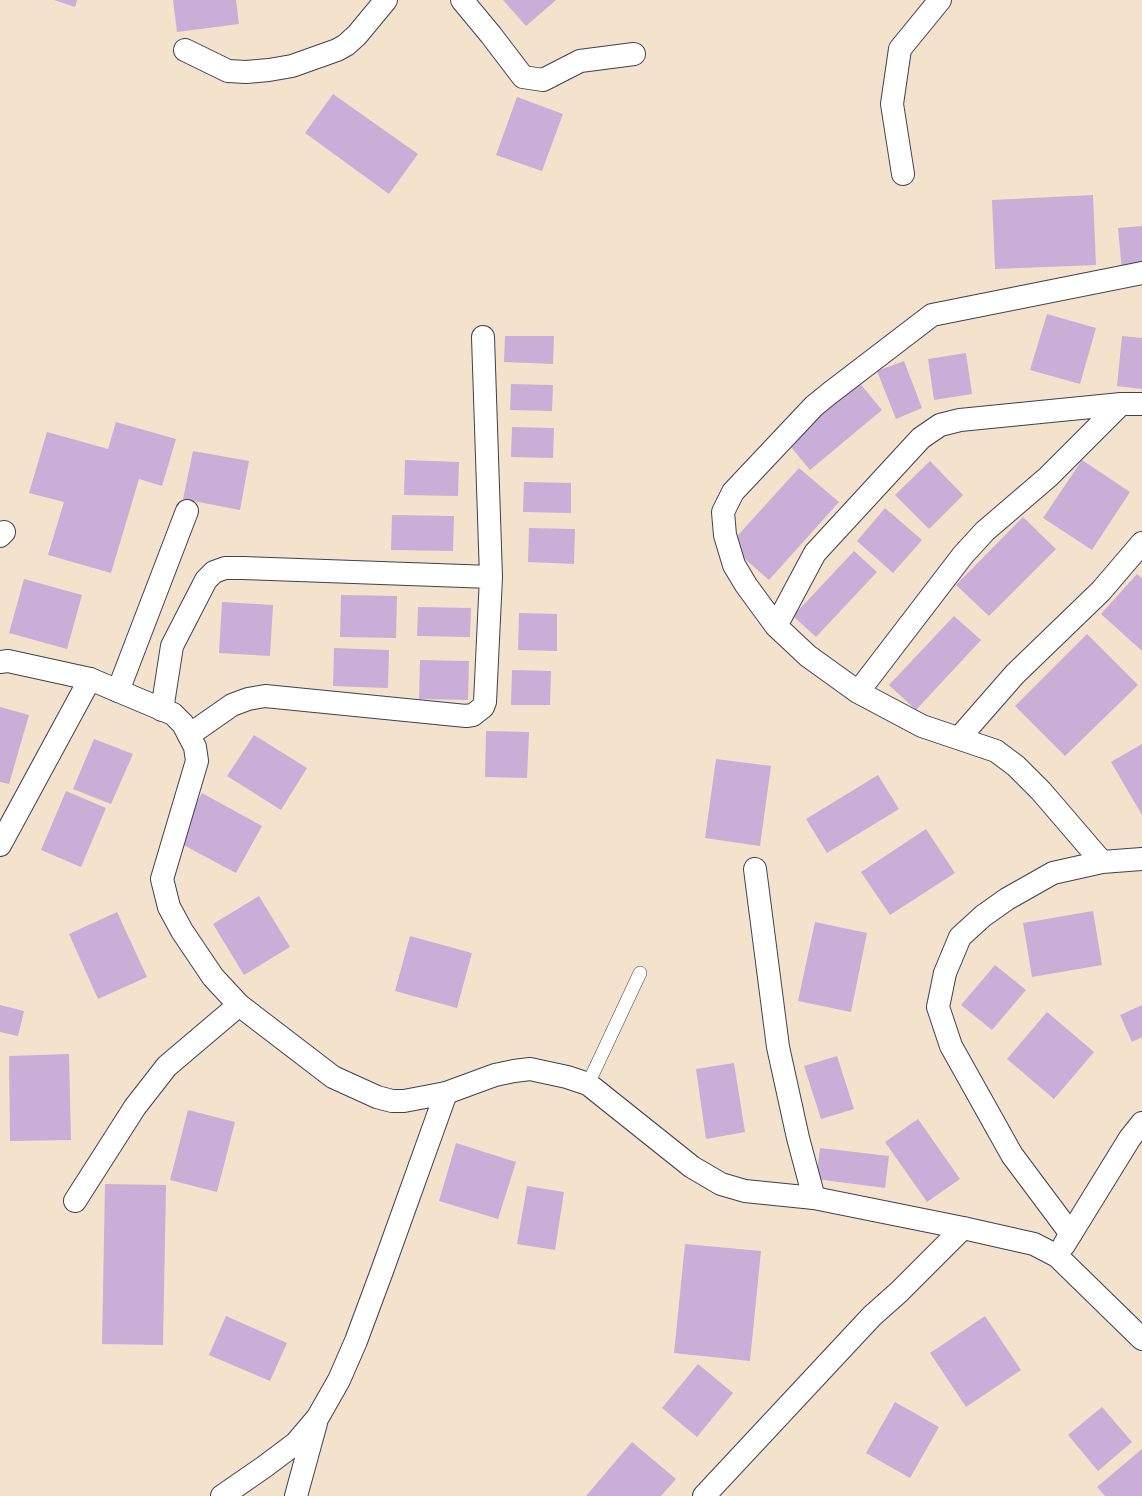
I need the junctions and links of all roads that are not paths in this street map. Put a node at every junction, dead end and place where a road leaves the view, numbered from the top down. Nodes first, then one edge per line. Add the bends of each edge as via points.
1 (386, 0) edge
2 (462, 0) edge
3 (940, 0) edge
4 (185, 50) dead end
5 (634, 54) dead end
6 (903, 174) dead end
7 (1142, 273) edge
8 (483, 337) dead end
9 (1132, 404) edge
10 (187, 511) dead end
11 (1142, 543) edge
12 (491, 577) junction
13 (776, 626) junction
14 (0, 652) edge
15 (0, 662) edge
16 (45, 669) junction
17 (90, 679) junction
18 (118, 691) junction
19 (858, 692) junction
20 (162, 710) junction
21 (189, 735) junction
22 (959, 738) junction
23 (0, 845) edge
24 (1142, 859) edge
25 (1102, 862) junction
26 (754, 869) dead end
27 (640, 973) dead end
28 (239, 1005) junction
29 (588, 1084) junction
30 (446, 1094) junction
31 (1142, 1123) edge
32 (814, 1198) junction
33 (75, 1201) dead end
34 (963, 1228) junction
35 (1071, 1234) junction
36 (1057, 1256) junction
37 (1142, 1339) edge
38 (318, 1416) junction
39 (222, 1496) edge
40 (296, 1496) edge
41 (704, 1496) edge

1 - 4 street via 346,45 292,66 254,72 228,71
2 - 5 street via 523,78 543,80 580,61
3 - 6 street via 900,49 892,104
7 - 13 street via 932,315 814,406 734,492 723,512 724,536 734,565
8 - 12 street
9 - 13 street via 960,420 940,425 921,438 815,553
9 - 19 street via 985,531 963,555
10 - 18 street
11 - 22 street via 1101,591 1015,674
12 - 20 street via 243,568 225,568 214,572 206,580 172,646
12 - 21 street via 485,702 480,711 473,715 265,696 232,705
13 - 19 street via 808,656
14 - 16 street
15 - 16 street
16 - 17 street
17 - 18 street
17 - 23 street
18 - 20 street
19 - 22 street via 922,726
20 - 21 street via 173,714
21 - 28 street via 197,761 162,879 169,907 182,931 214,977
22 - 25 street via 996,751 1016,766
24 - 25 street
25 - 35 street via 1053,873 1006,899 983,916 960,937 945,973 938,1007 951,1046 1008,1148
26 - 32 street via 778,1047
27 - 29 lane
28 - 30 street via 333,1077 377,1098 398,1101
28 - 33 street via 168,1066 135,1107
29 - 30 street via 530,1069 495,1075
29 - 32 street via 692,1168 721,1184 745,1191
30 - 38 street via 356,1341 339,1380
31 - 35 street via 1130,1138
32 - 34 street
34 - 36 street via 1034,1244
34 - 41 street via 872,1316
35 - 36 street
36 - 37 street
38 - 39 street via 296,1443
38 - 40 street

